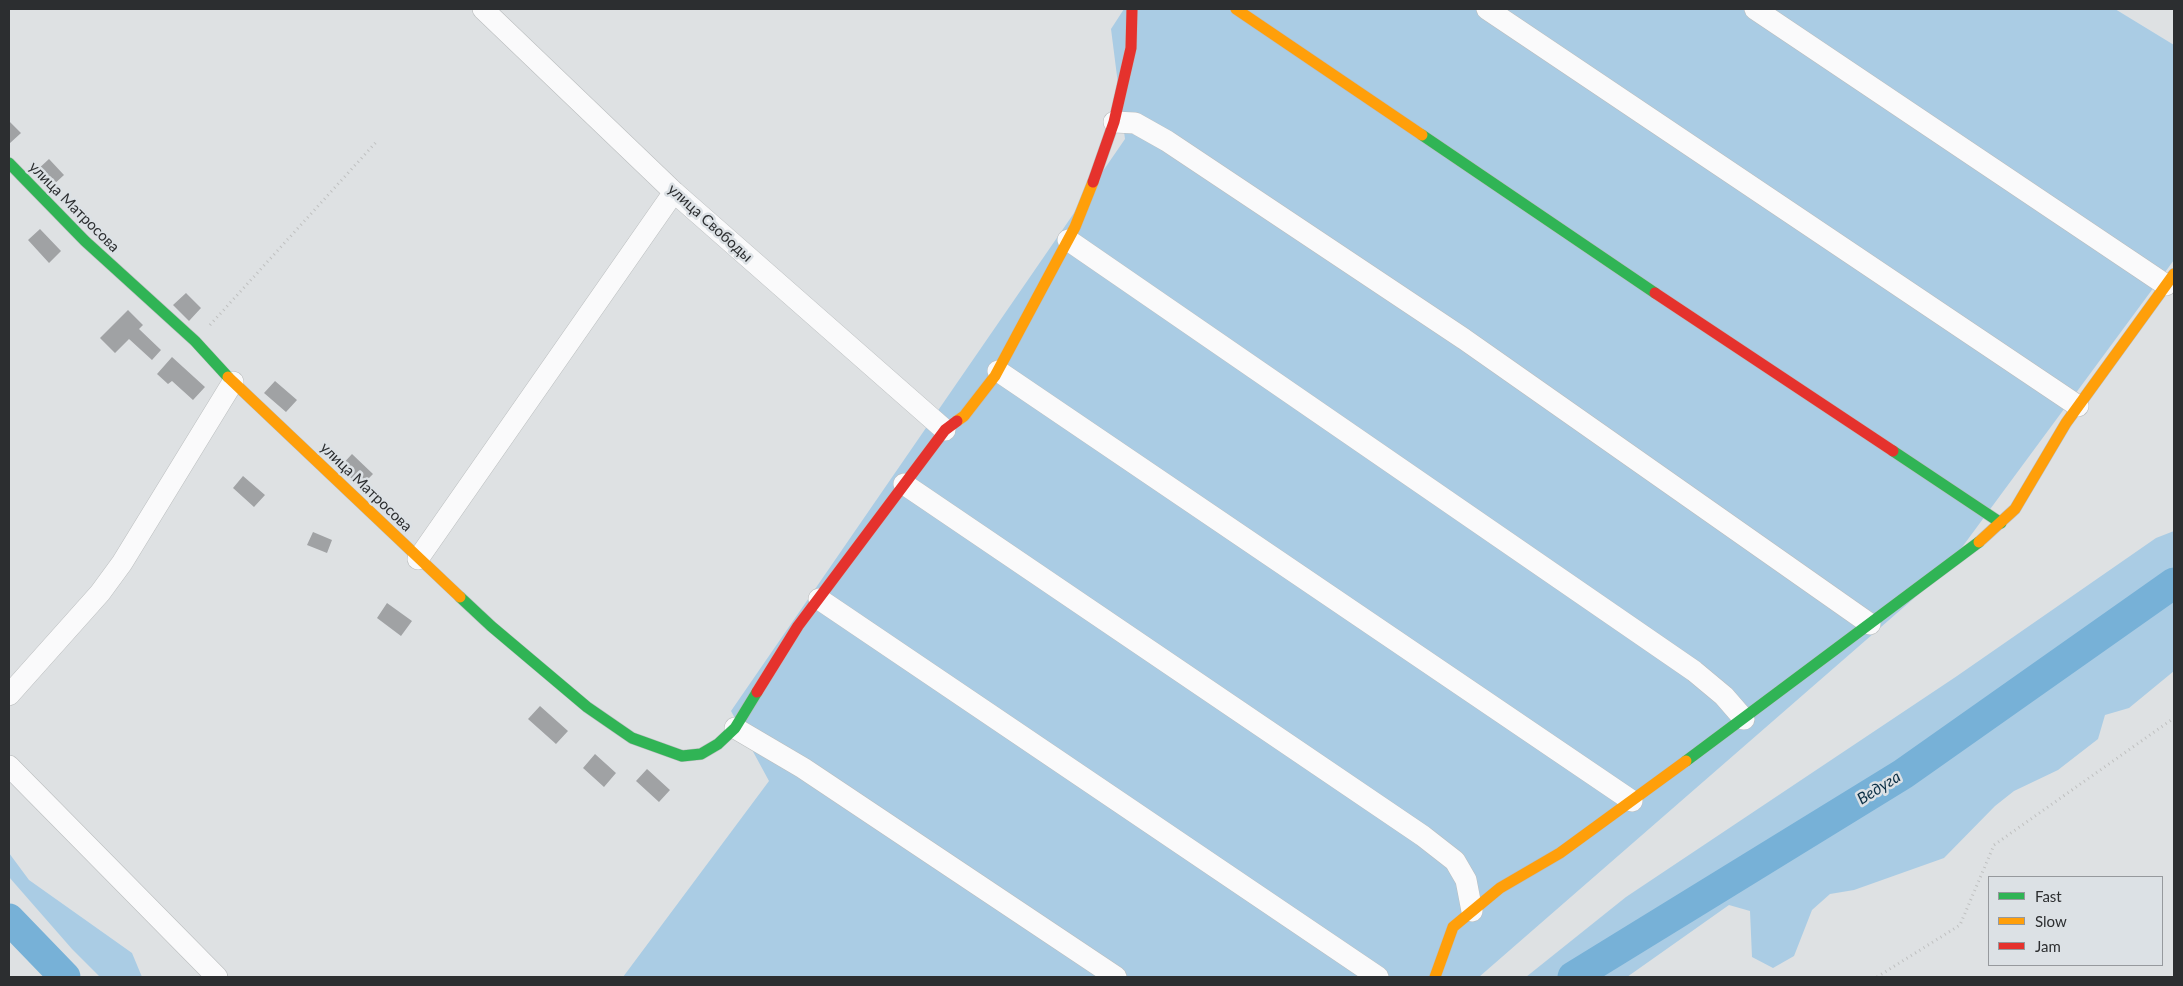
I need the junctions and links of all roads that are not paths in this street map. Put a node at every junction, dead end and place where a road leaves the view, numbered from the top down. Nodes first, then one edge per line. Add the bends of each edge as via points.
1 (483, 9) edge
2 (1132, 9) edge
3 (1236, 9) edge
4 (1487, 9) edge
5 (1755, 9) edge
6 (1114, 122) junction
7 (9, 163) edge
8 (674, 192) junction
9 (1068, 240) junction
10 (2170, 280) edge
11 (998, 371) junction
12 (233, 382) junction
13 (2078, 406) junction
14 (945, 430) junction
15 (904, 484) junction
16 (2001, 523) junction
17 (418, 558) junction
18 (819, 599) junction
19 (1870, 624) junction
20 (9, 695) edge
21 (1744, 719) junction
22 (735, 728) junction
23 (9, 766) edge
24 (1632, 800) junction
25 (1472, 911) junction
26 (217, 977) edge
27 (1116, 977) edge
28 (1378, 977) edge
29 (1435, 977) edge

1 - 8 street, улица Свободы
2 - 6 street, улица Матросова via 1130,48
3 - 16 street via 1575,240
4 - 13 street
5 - 10 street
6 - 9 street, улица Матросова
6 - 19 street via 1135,123 1167,141 1464,338
7 - 12 street, улица Матросова via 85,241 195,341
8 - 14 street, улица Свободы
8 - 17 street
9 - 11 street, улица Матросова
9 - 21 street via 1694,671 1724,696
10 - 13 street
11 - 14 street, улица Матросова via 964,416
11 - 24 street
12 - 17 street, улица Матросова
12 - 20 street via 122,563 100,593
13 - 16 street via 2027,492
14 - 15 street, улица Матросова
15 - 18 street, улица Матросова
15 - 25 street via 1423,836 1455,861 1466,880
16 - 19 street
17 - 22 street, улица Матросова via 491,626 587,707 632,738 682,756 701,754
18 - 22 street, улица Матросова via 798,626
18 - 28 street
19 - 21 street
21 - 24 street
22 - 27 street via 803,768
23 - 26 street
24 - 25 street via 1560,853 1500,888
25 - 29 street via 1454,927

